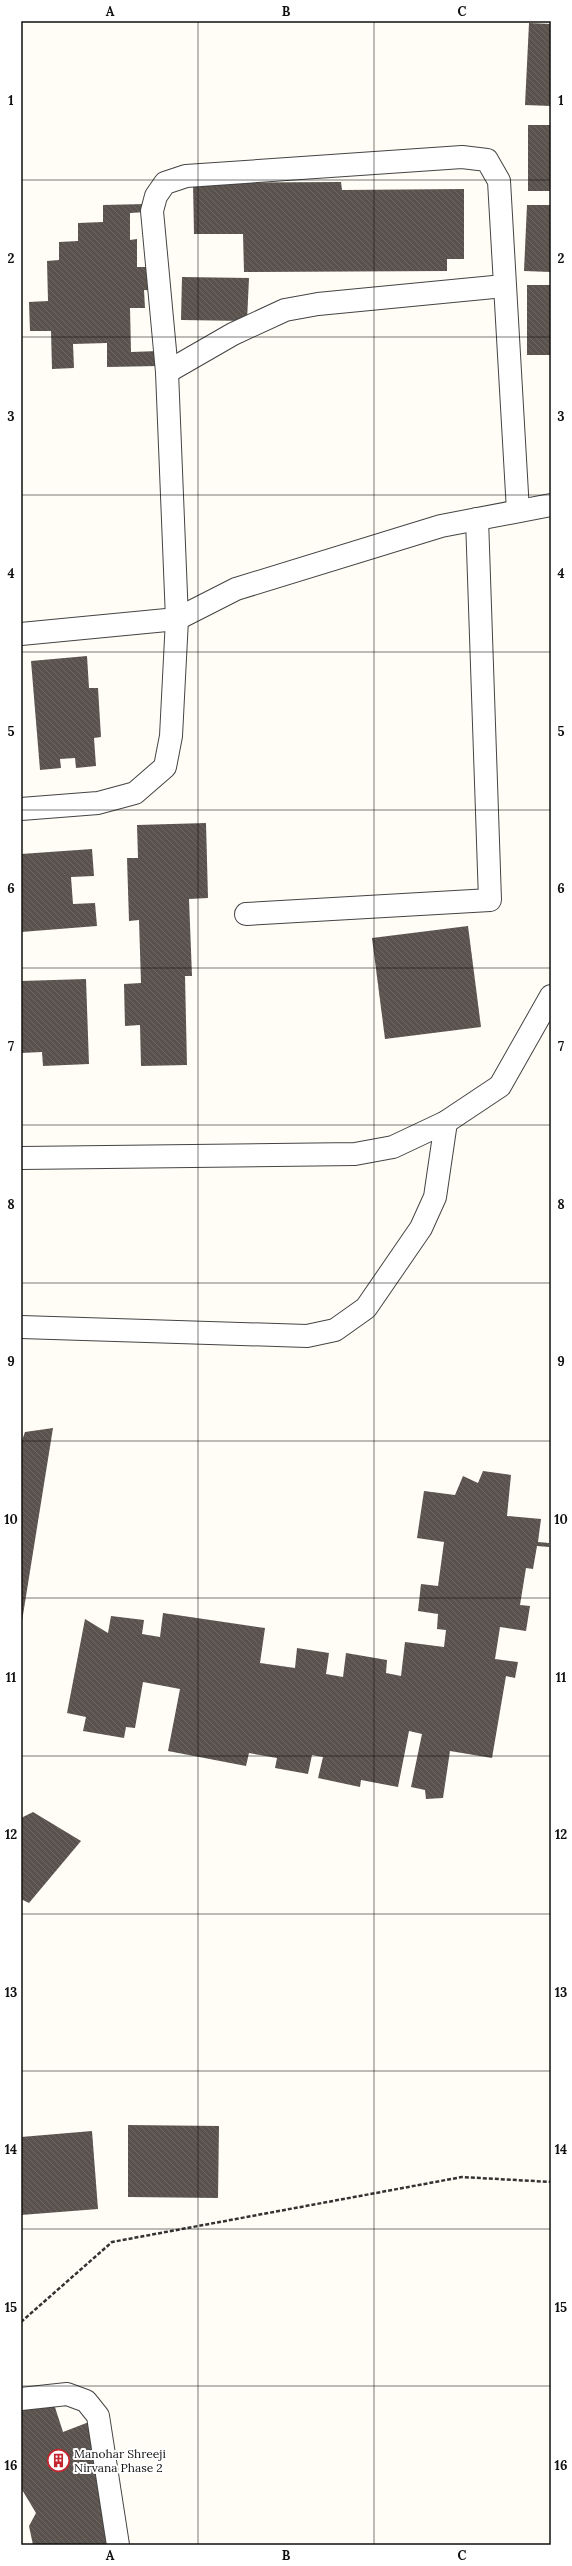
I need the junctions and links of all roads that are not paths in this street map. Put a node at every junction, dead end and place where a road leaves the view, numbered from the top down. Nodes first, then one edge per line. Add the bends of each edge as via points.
1 (504, 286) junction
2 (166, 372) junction
3 (551, 505) edge
4 (518, 511) junction
5 (477, 519) junction
6 (177, 619) junction
7 (21, 634) edge
8 (21, 809) edge
9 (246, 914) dead end
10 (551, 996) edge
11 (446, 1122) junction
12 (21, 1158) edge
13 (21, 1327) edge
14 (21, 2398) edge
15 (118, 2545) edge

1 - 2 street via 318,304 285,310 233,334
1 - 2 street via 499,181 487,160 462,157 186,176 165,182 156,196 152,211
1 - 4 street
2 - 6 street
3 - 4 street
4 - 5 street
5 - 6 street via 441,526 236,589
5 - 9 street via 490,900
6 - 7 street
6 - 8 street via 171,736 165,767 135,793 98,803
10 - 11 street via 500,1086
11 - 12 street via 394,1147 355,1154
11 - 13 street via 435,1197 420,1228 366,1308 335,1330 307,1336
14 - 15 street via 67,2394 86,2401 98,2416

